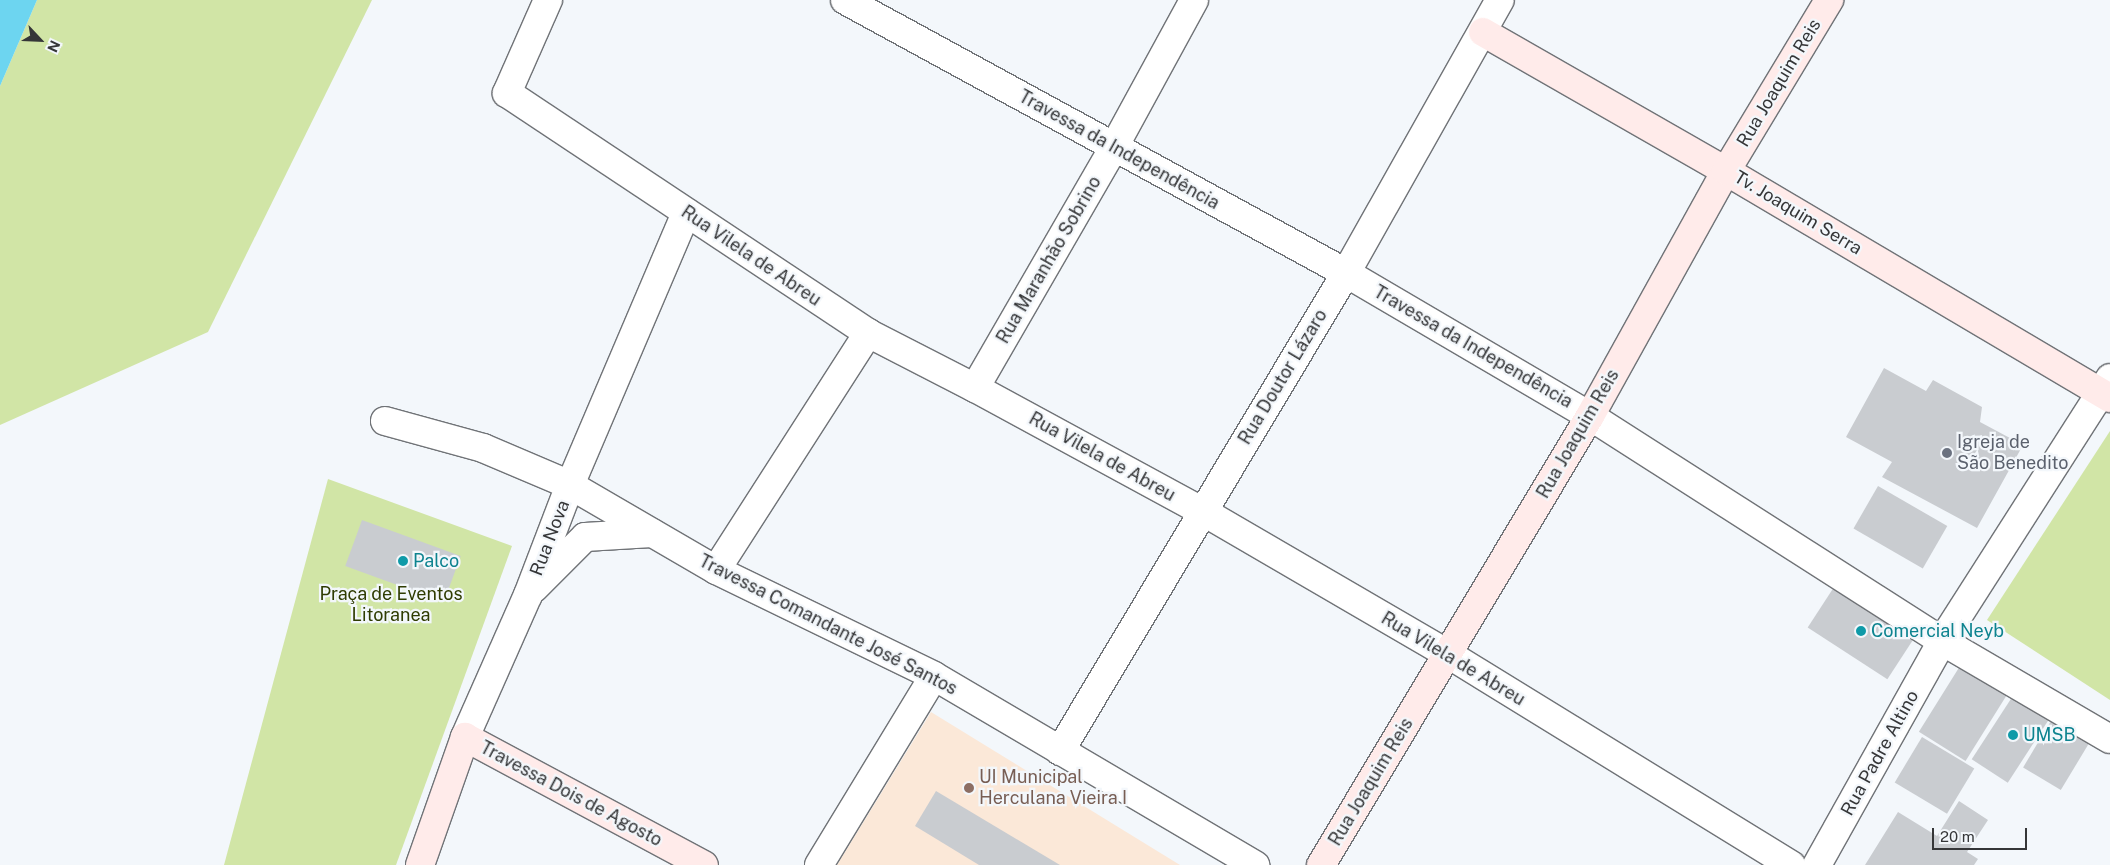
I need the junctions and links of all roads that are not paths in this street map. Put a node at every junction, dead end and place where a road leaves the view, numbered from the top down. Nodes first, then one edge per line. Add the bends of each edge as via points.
1 (548, 0) edge
2 (845, 0) edge
3 (1194, 0) edge
4 (1500, 0) edge
5 (1829, 0) edge
6 (1483, 32) junction
7 (1114, 147) junction
8 (1726, 170) junction
9 (686, 213) junction
10 (1346, 273) junction
11 (868, 333) junction
12 (975, 388) junction
13 (2107, 390) edge
14 (1590, 416) junction
15 (385, 421) dead end
16 (570, 485) junction
17 (1202, 511) junction
18 (652, 533) junction
19 (716, 570) junction
20 (528, 595) junction
21 (1942, 641) junction
22 (1448, 654) junction
23 (934, 676) junction
24 (465, 737) junction
25 (2110, 739) edge
26 (1060, 751) junction
27 (420, 865) edge
28 (704, 865) edge
29 (819, 865) edge
30 (1255, 865) edge
31 (1321, 865) edge
32 (1791, 865) edge
33 (1818, 865) edge

1 - 9 street, Rua Vilela de Abreu via 507,93
2 - 7 street, Travessa da Independência
3 - 7 street, Rua Maranhão Sobrino
4 - 6 street, Rua Doutor Lázaro
5 - 8 street, Rua Joaquim Reis
6 - 8 street, Tv. Joaquim Serra
6 - 10 street, Rua Doutor Lázaro
7 - 10 street, Travessa da Independência
7 - 12 street, Rua Maranhão Sobrino
8 - 13 street, Tv. Joaquim Serra
8 - 14 street, Rua Joaquim Reis
9 - 11 street, Rua Vilela de Abreu
9 - 16 street, Rua Nova
10 - 14 street, Travessa da Independência
10 - 17 street, Rua Doutor Lázaro
11 - 12 street, Rua Vilela de Abreu
11 - 19 street
12 - 17 street, Rua Vilela de Abreu
13 - 21 street, Rua Padre Altino
14 - 21 street, Travessa da Independência
14 - 22 street, Rua Joaquim Reis
15 - 16 street, Travessa Comandante José Santos via 483,448
16 - 18 street, Travessa Comandante José Santos
16 - 20 street, Rua Nova
17 - 22 street, Rua Vilela de Abreu
17 - 26 street, Rua Doutor Lázaro
18 - 19 street, Travessa Comandante José Santos
18 - 20 street via 585,537
19 - 23 street, Travessa Comandante José Santos
20 - 24 street, Rua Nova
21 - 25 street, Travessa da Independência
21 - 33 street, Rua Padre Altino
22 - 31 street, Rua Joaquim Reis
22 - 32 street, Rua Vilela de Abreu
23 - 26 street, Travessa Comandante José Santos
23 - 29 street
24 - 27 street, Rua Nova
24 - 28 street, Travessa Dois de Agosto
26 - 30 street, Travessa Comandante José Santos

